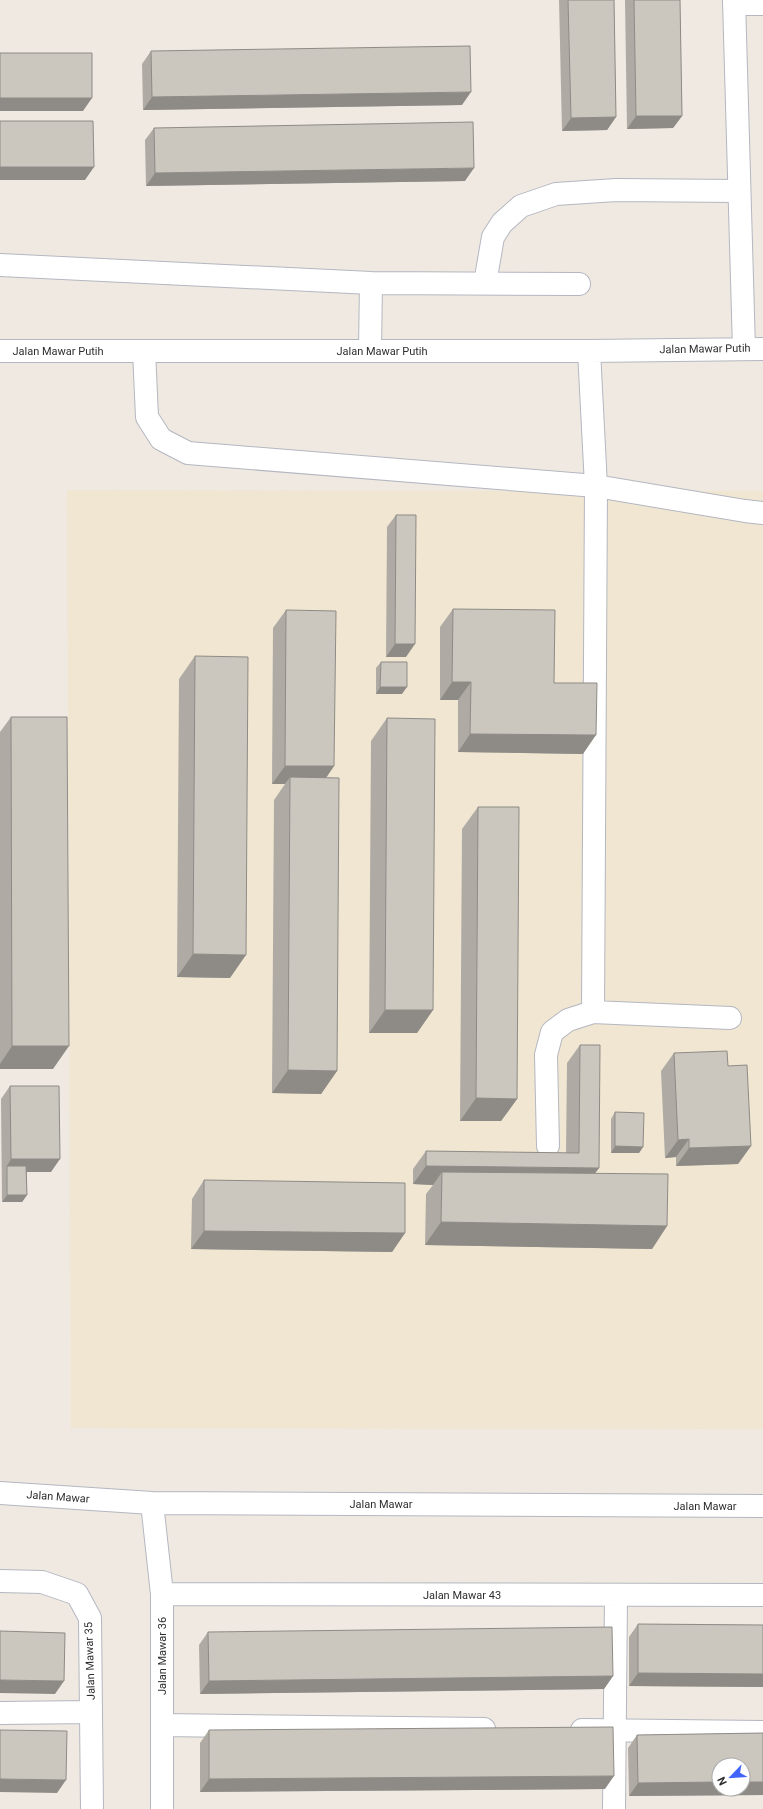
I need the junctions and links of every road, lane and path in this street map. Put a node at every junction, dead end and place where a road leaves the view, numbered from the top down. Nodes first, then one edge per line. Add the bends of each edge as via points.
1 (734, 2) edge
2 (763, 4) edge
3 (739, 191) junction
4 (0, 265) edge
5 (372, 283) junction
6 (485, 283) junction
7 (579, 284) dead end
8 (753, 349) edge
9 (370, 350) junction
10 (0, 351) edge
11 (144, 351) junction
12 (589, 351) junction
13 (596, 486) junction
14 (763, 513) edge
15 (593, 1012) junction
16 (730, 1018) dead end
17 (548, 1146) dead end
18 (0, 1493) edge
19 (152, 1503) junction
20 (763, 1506) edge
21 (0, 1581) edge
22 (162, 1594) junction
23 (616, 1595) junction
24 (763, 1595) edge
25 (91, 1712) junction
26 (0, 1713) edge
27 (162, 1725) junction
28 (503, 1729) edge
29 (559, 1730) edge
30 (614, 1730) junction
31 (763, 1732) edge
32 (92, 1809) edge
33 (162, 1809) edge
34 (614, 1809) edge

1 - 2 street
1 - 3 street
3 - 6 street via 616,190 556,194 521,206 493,236
3 - 8 street
4 - 5 street
5 - 6 street
5 - 9 street
6 - 7 street
8 - 12 street, Jalan Mawar Putih
9 - 11 street, Jalan Mawar Putih
9 - 12 street, Jalan Mawar Putih
10 - 11 street, Jalan Mawar Putih
11 - 13 street via 147,417 162,439 188,452
12 - 13 street
13 - 14 street via 744,512
13 - 15 street
15 - 16 street
15 - 17 street via 568,1020 552,1032 546,1055
18 - 19 street, Jalan Mawar
19 - 20 street, Jalan Mawar
19 - 22 street, Jalan Mawar 36
21 - 25 street, Jalan Mawar 35 via 42,1582 77,1594 90,1618
22 - 23 street, Jalan Mawar 43
22 - 27 street, Jalan Mawar 36
23 - 24 street, Jalan Mawar 43
23 - 30 street
25 - 26 street
25 - 32 street, Jalan Mawar 35
27 - 28 street
27 - 33 street, Jalan Mawar 36
29 - 30 street
30 - 31 street
30 - 34 street

